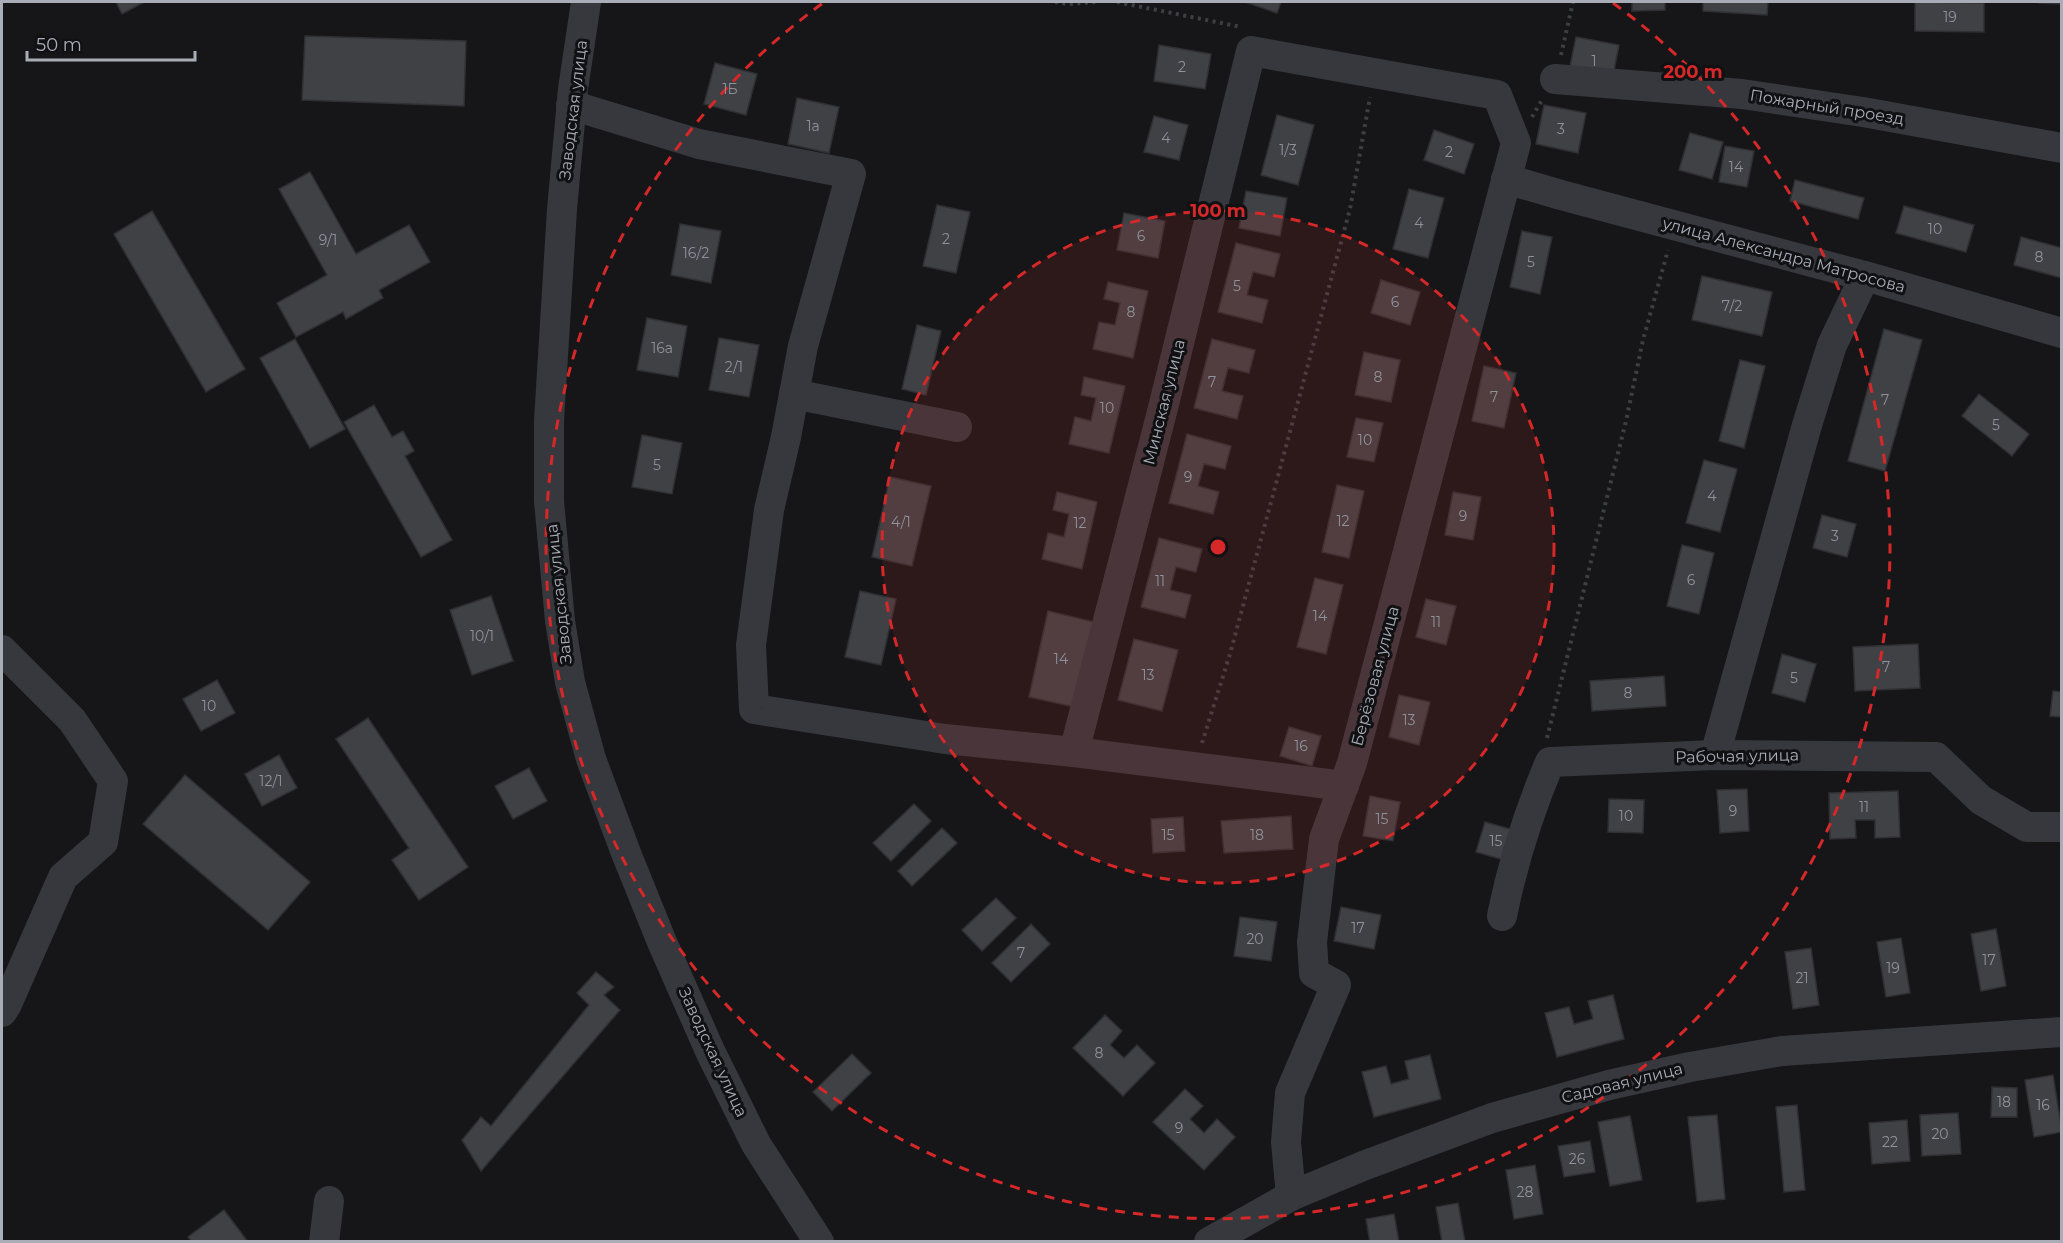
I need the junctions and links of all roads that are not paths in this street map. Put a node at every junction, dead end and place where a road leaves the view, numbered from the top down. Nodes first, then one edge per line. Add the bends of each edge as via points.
1 (586, 2) edge
2 (1554, 79) dead end
3 (571, 105) junction
4 (1516, 143) joint
5 (2061, 148) edge
6 (1506, 179) junction
7 (1865, 276) junction
8 (2061, 333) edge
9 (794, 394) junction
10 (957, 427) dead end
11 (2, 650) edge
12 (1074, 752) junction
13 (1715, 755) junction
14 (1344, 786) junction
15 (2061, 827) edge
16 (1502, 916) dead end
17 (2, 1012) edge
18 (2061, 1032) edge
19 (1291, 1196) junction
20 (329, 1201) dead end
21 (324, 1242) edge
22 (819, 1242) edge
23 (1209, 1242) edge

1 - 3 street, Заводская улица
2 - 5 street, Пожарный проезд via 1742,94
3 - 9 street via 699,144 851,174 803,346
3 - 22 street, Заводская улица via 549,421 549,501 570,682 591,759 626,853 710,1051 756,1144
4 - 6 street, Берёзовая улица
4 - 12 street, Минская улица via 1497,95 1251,51
6 - 7 street, улица Александра Матросова
6 - 14 street, Берёзовая улица
7 - 8 street, улица Александра Матросова
7 - 13 street via 1832,345
9 - 10 street
9 - 12 street via 769,510 752,645 753,709 945,739
11 - 17 street via 72,720 113,781 103,842 63,877
12 - 14 street
13 - 15 street, Рабочая улица via 1936,757 1981,800 2027,827
13 - 16 street, Рабочая улица via 1550,762 1528,817
14 - 19 street, Берёзовая улица via 1324,839 1312,942 1314,974 1336,985 1290,1092 1286,1142
18 - 19 street, Садовая улица via 1782,1051 1690,1066 1492,1118
19 - 23 street, Садовая улица
20 - 21 street

